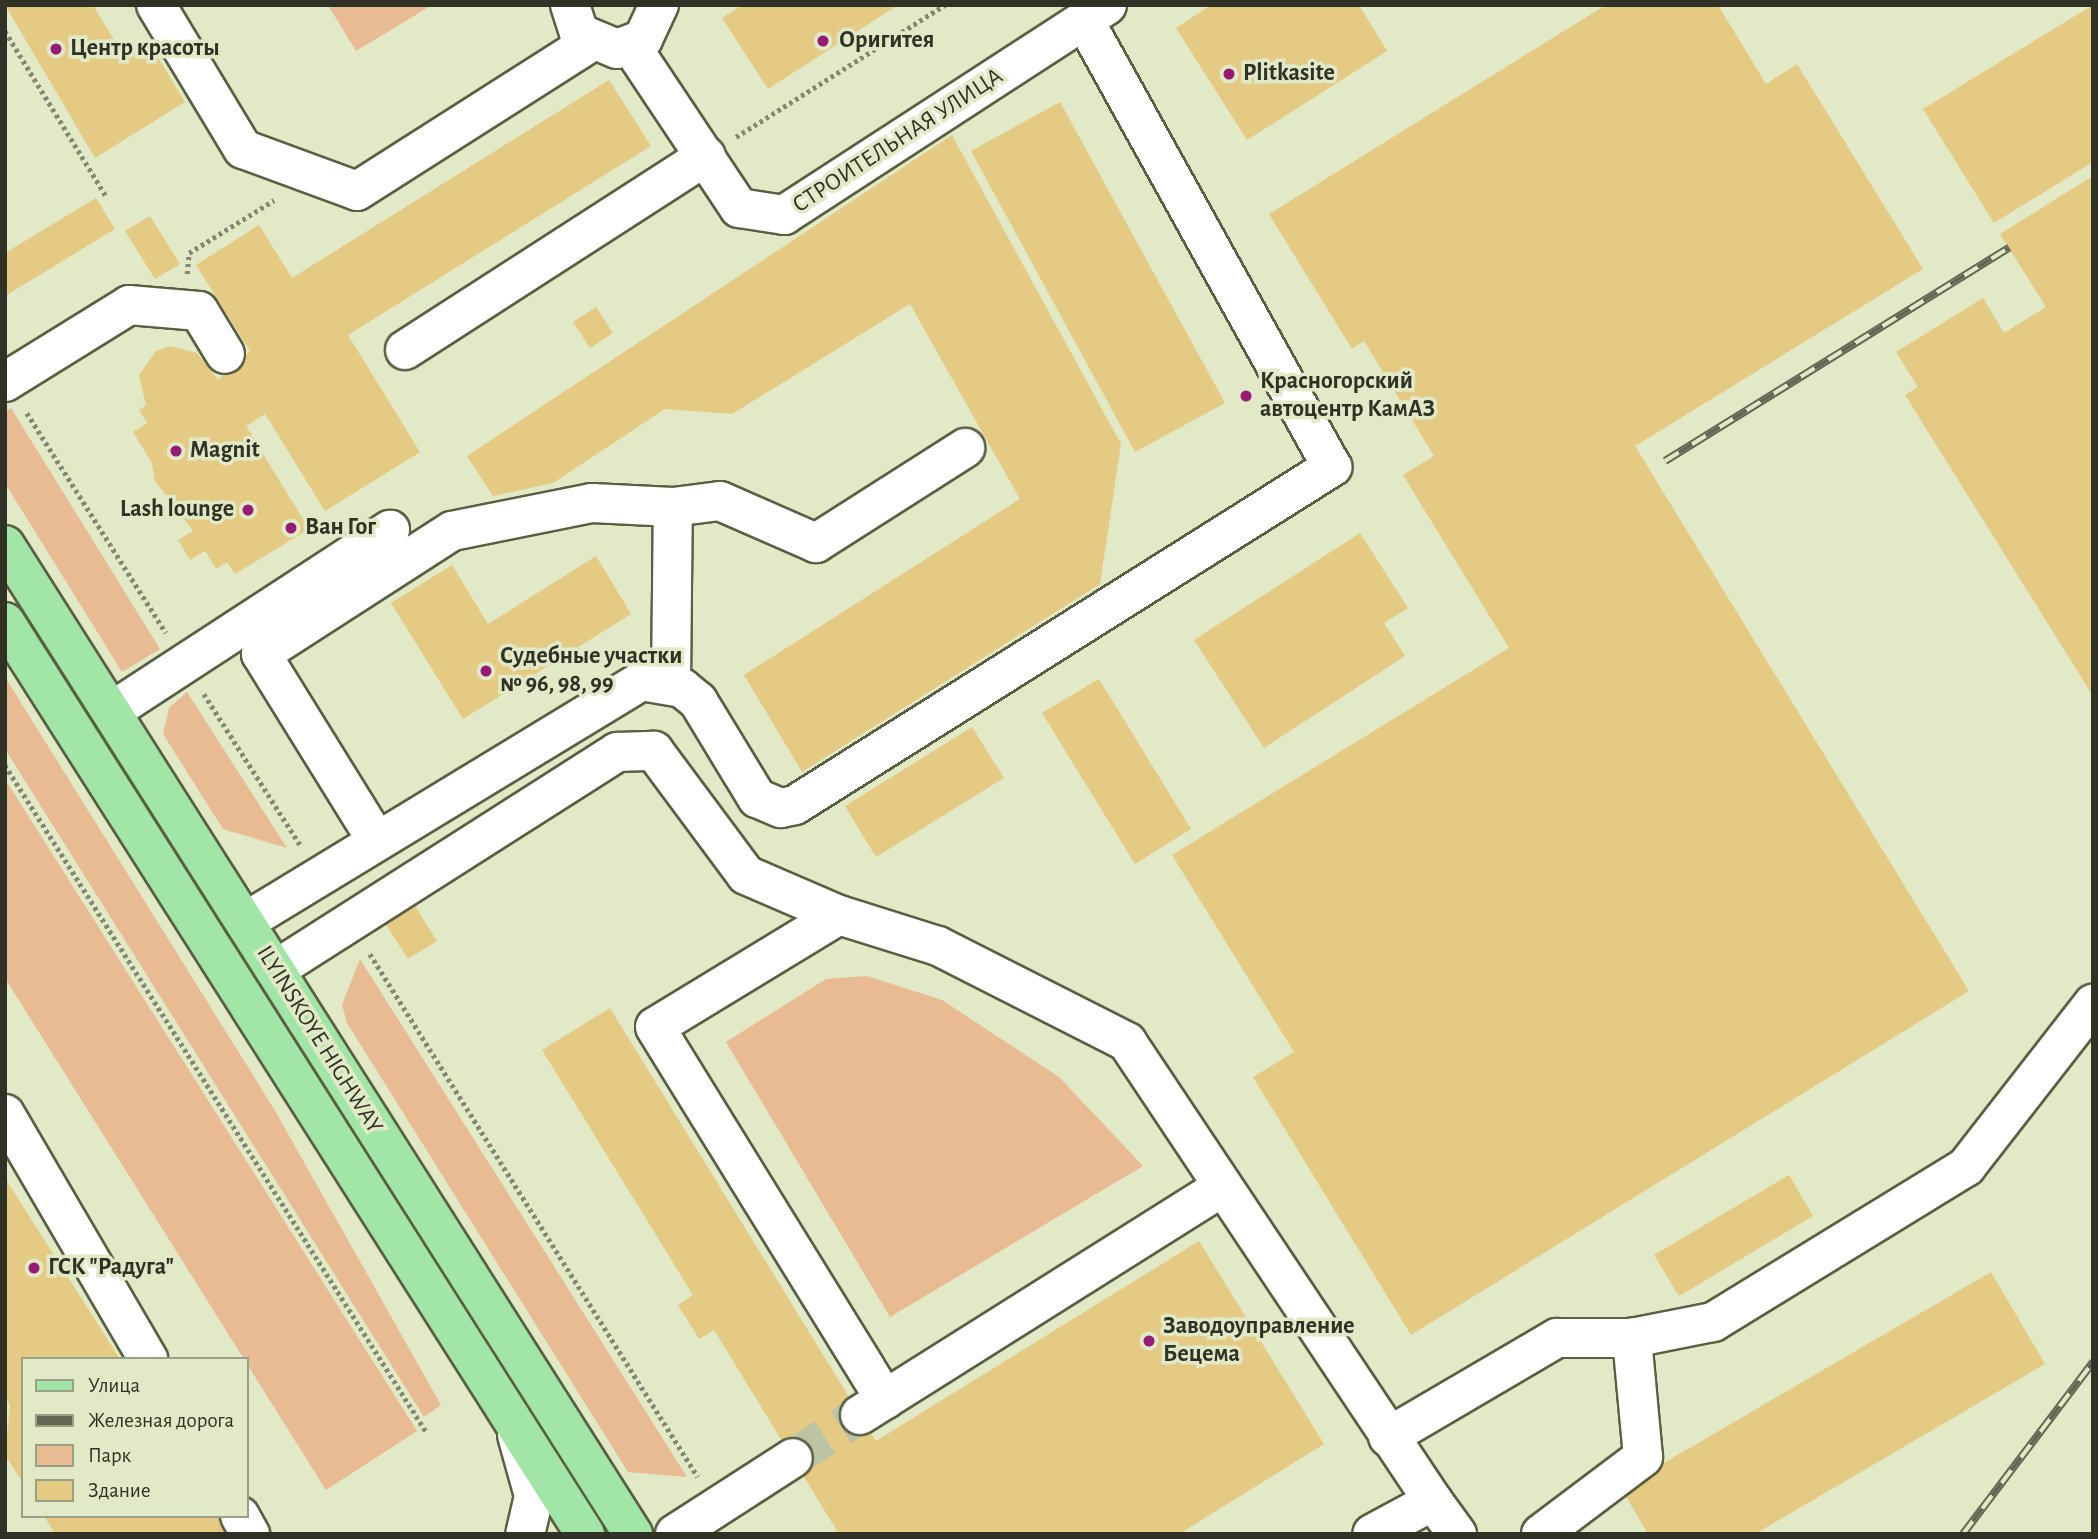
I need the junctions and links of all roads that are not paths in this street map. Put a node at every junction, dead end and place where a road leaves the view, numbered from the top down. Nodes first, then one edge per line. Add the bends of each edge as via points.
1 (156, 5) edge
2 (570, 5) edge
3 (659, 5) edge
4 (1096, 13) edge
5 (590, 42) junction
6 (631, 47) junction
7 (706, 156) junction
8 (405, 350) dead end
9 (225, 354) dead end
10 (5, 382) edge
11 (965, 448) dead end
12 (673, 507) junction
13 (390, 530) dead end
14 (5, 545) edge
15 (5, 622) edge
16 (671, 684) junction
17 (112, 711) junction
18 (377, 841) junction
19 (839, 915) junction
20 (245, 922) junction
21 (275, 970) junction
22 (2093, 1004) edge
23 (5, 1114) edge
24 (1222, 1187) junction
25 (1632, 1338) junction
26 (147, 1357) edge
27 (509, 1413) junction
28 (1388, 1437) junction
29 (793, 1458) tunnel mouth
30 (1433, 1501) junction
31 (241, 1518) edge
32 (250, 1534) edge
33 (525, 1534) edge
34 (585, 1534) edge
35 (634, 1534) edge
36 (675, 1534) edge
37 (1372, 1534) edge
38 (1457, 1534) edge
39 (1541, 1534) edge

1 - 5 street via 243,149 357,191
2 - 5 street via 579,33
3 - 6 street via 653,29
4 - 7 street, СТРОИТЕЛЬНАЯ УЛИЦА via 784,215 739,208
4 - 16 street via 1332,467 795,805 781,808 757,798 698,701
5 - 6 street
6 - 7 street, СТРОИТЕЛЬНАЯ УЛИЦА
7 - 8 street
9 - 10 street via 199,311 129,305
11 - 12 street via 816,543 720,501
12 - 16 street
12 - 18 street via 592,503 452,531 261,654
13 - 17 street
14 - 17 main road, ILYINSKOYE HIGHWAY
15 - 27 main road, ILYINSKOYE HIGHWAY
16 - 18 street via 626,685
17 - 20 main road, ILYINSKOYE HIGHWAY
18 - 20 street
19 - 21 street via 746,875 729,859 663,757 627,747
19 - 24 street via 938,946 1127,1042
19 - 24 street via 655,1027 872,1408
20 - 21 main road, ILYINSKOYE HIGHWAY
21 - 35 main road, ILYINSKOYE HIGHWAY
22 - 25 street via 1966,1167 1713,1322
23 - 26 street
24 - 28 street
25 - 28 street via 1557,1338
25 - 39 street via 1643,1457
27 - 33 street via 534,1496
27 - 34 main road, ILYINSKOYE HIGHWAY
28 - 30 street
29 - 36 street
30 - 37 street
30 - 38 street
31 - 32 street

